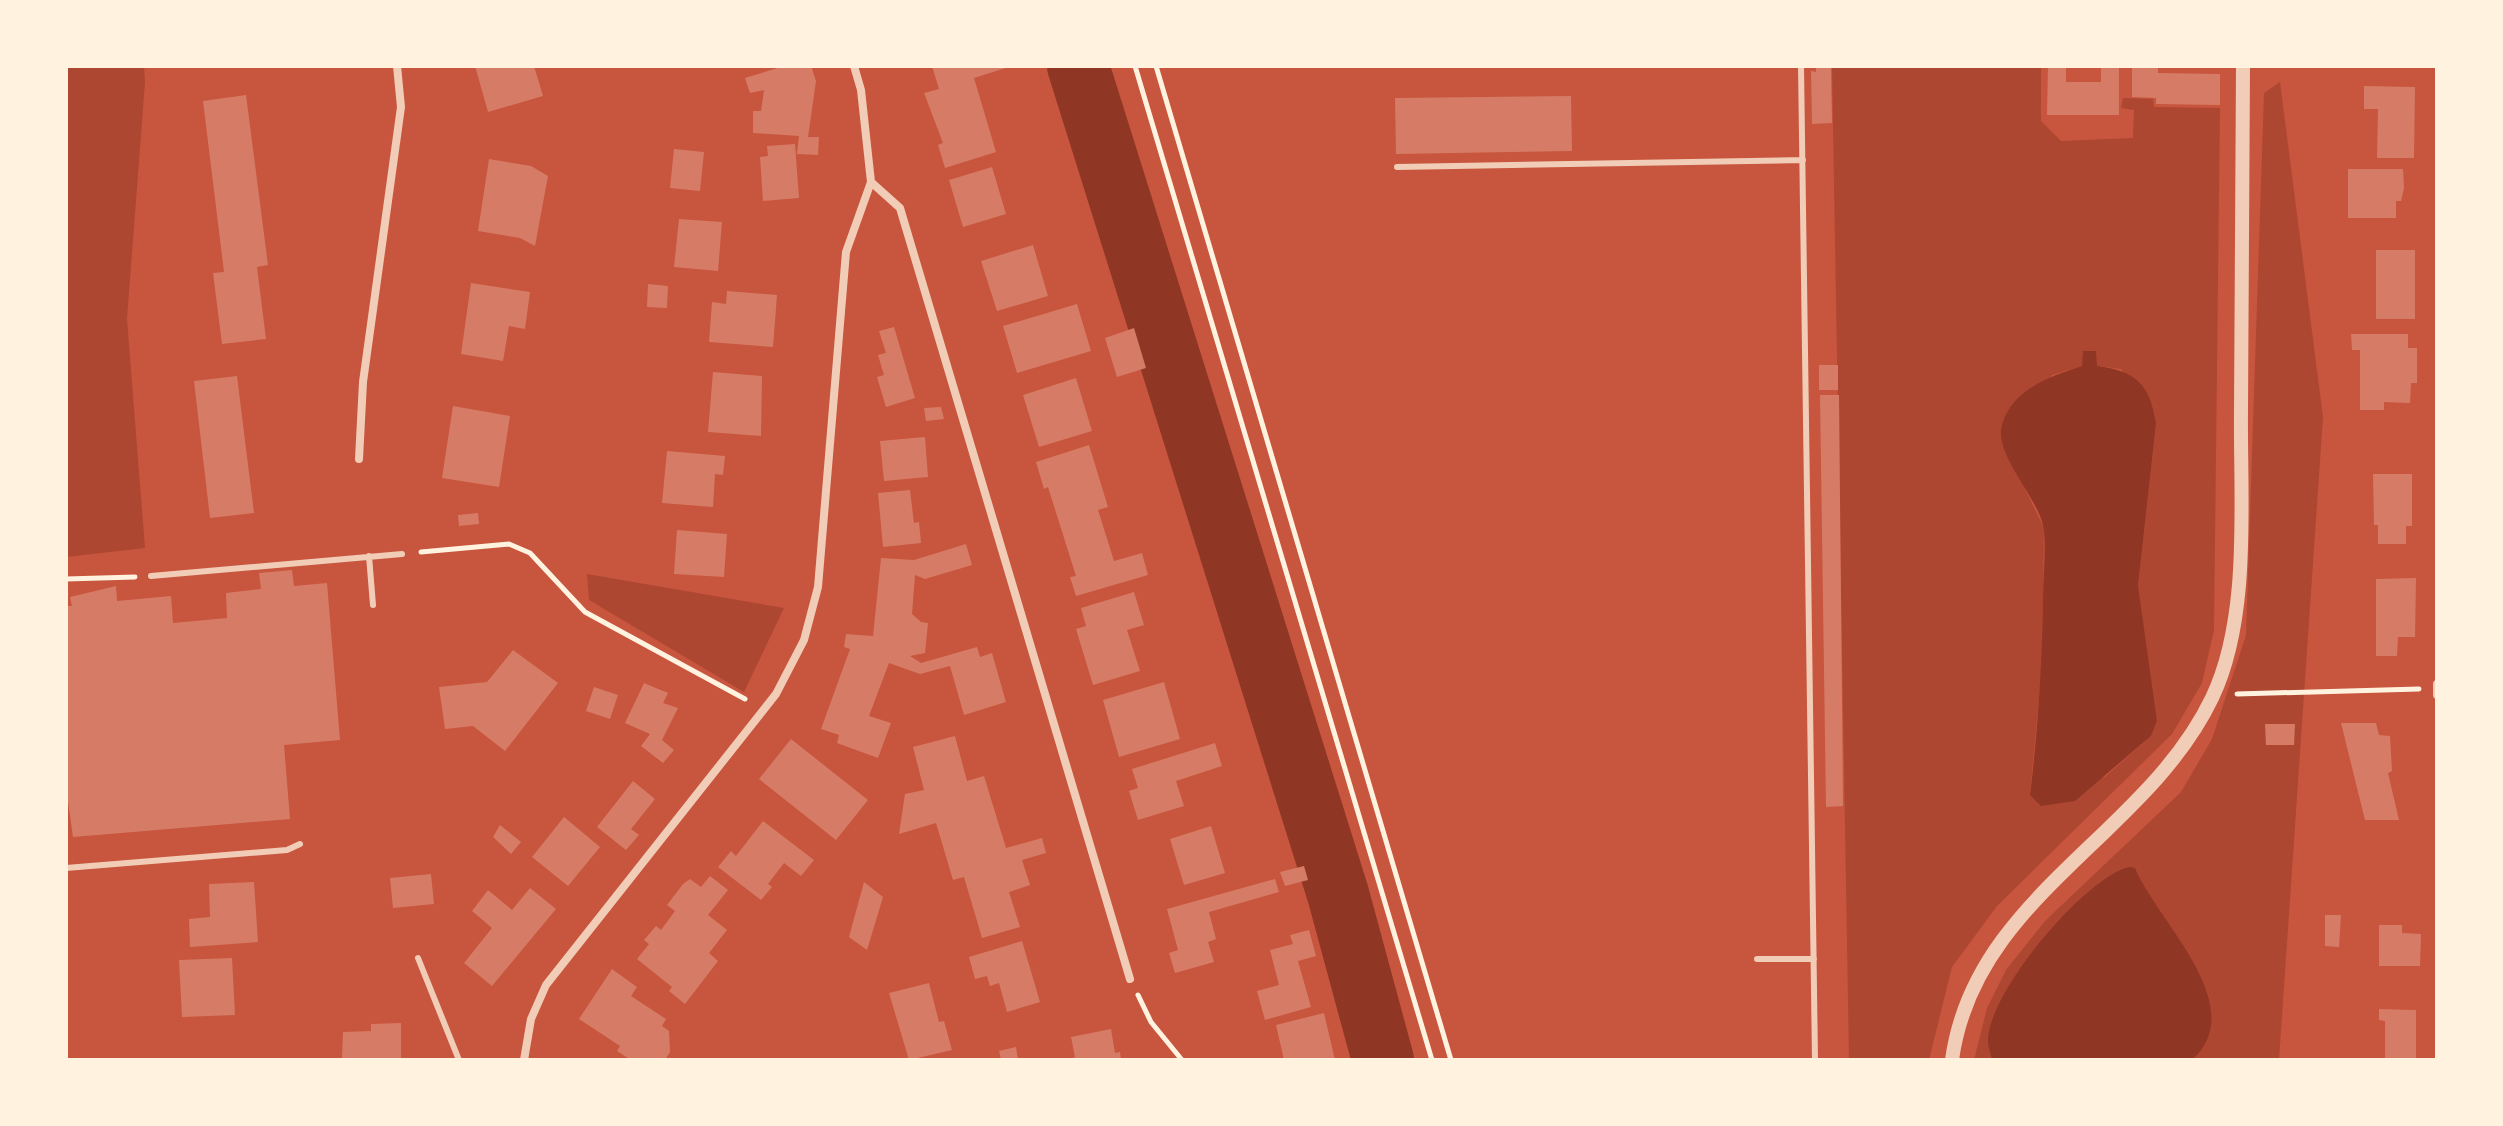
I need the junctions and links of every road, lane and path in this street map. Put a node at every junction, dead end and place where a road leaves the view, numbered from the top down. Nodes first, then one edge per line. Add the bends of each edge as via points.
1 (397, 66) edge
2 (854, 66) edge
3 (1135, 66) edge
4 (1156, 66) edge
5 (1801, 66) edge
6 (2243, 66) edge
7 (1803, 160) junction
8 (1397, 167) dead end
9 (871, 182) junction
10 (359, 459) dead end
11 (402, 554) joint
12 (369, 556) junction
13 (151, 576) joint
14 (66, 579) edge
15 (373, 605) dead end
16 (2437, 684) edge
17 (2397, 690) dead end
18 (2214, 694) junction
19 (2437, 695) edge
20 (763, 709) junction
21 (300, 844) dead end
22 (66, 868) edge
23 (418, 958) dead end
24 (1757, 959) dead end
25 (1814, 959) junction
26 (1130, 979) joint
27 (459, 1060) edge
28 (524, 1060) edge
29 (1182, 1060) edge
30 (1432, 1060) edge
31 (1451, 1060) edge
32 (1815, 1060) edge
33 (1952, 1060) edge

1 - 10 street via 401,107 363,382
2 - 9 street
3 - 30 path
4 - 31 path
5 - 7 lane
6 - 18 street via 2240,539 2235,623
7 - 8 lane
7 - 25 lane
9 - 20 street via 846,252 818,587 804,640
9 - 26 street via 900,208
11 - 12 lane
11 - 20 path via 509,544 530,553 585,612
12 - 13 lane
12 - 15 lane
13 - 14 path
16 - 19 street
17 - 18 path
18 - 33 street via 2195,733 2167,769 2014,922 1975,979
20 - 28 street via 546,985 531,1019
21 - 22 lane via 287,850
23 - 27 lane
24 - 25 lane
25 - 32 lane
26 - 29 path via 1151,1022

